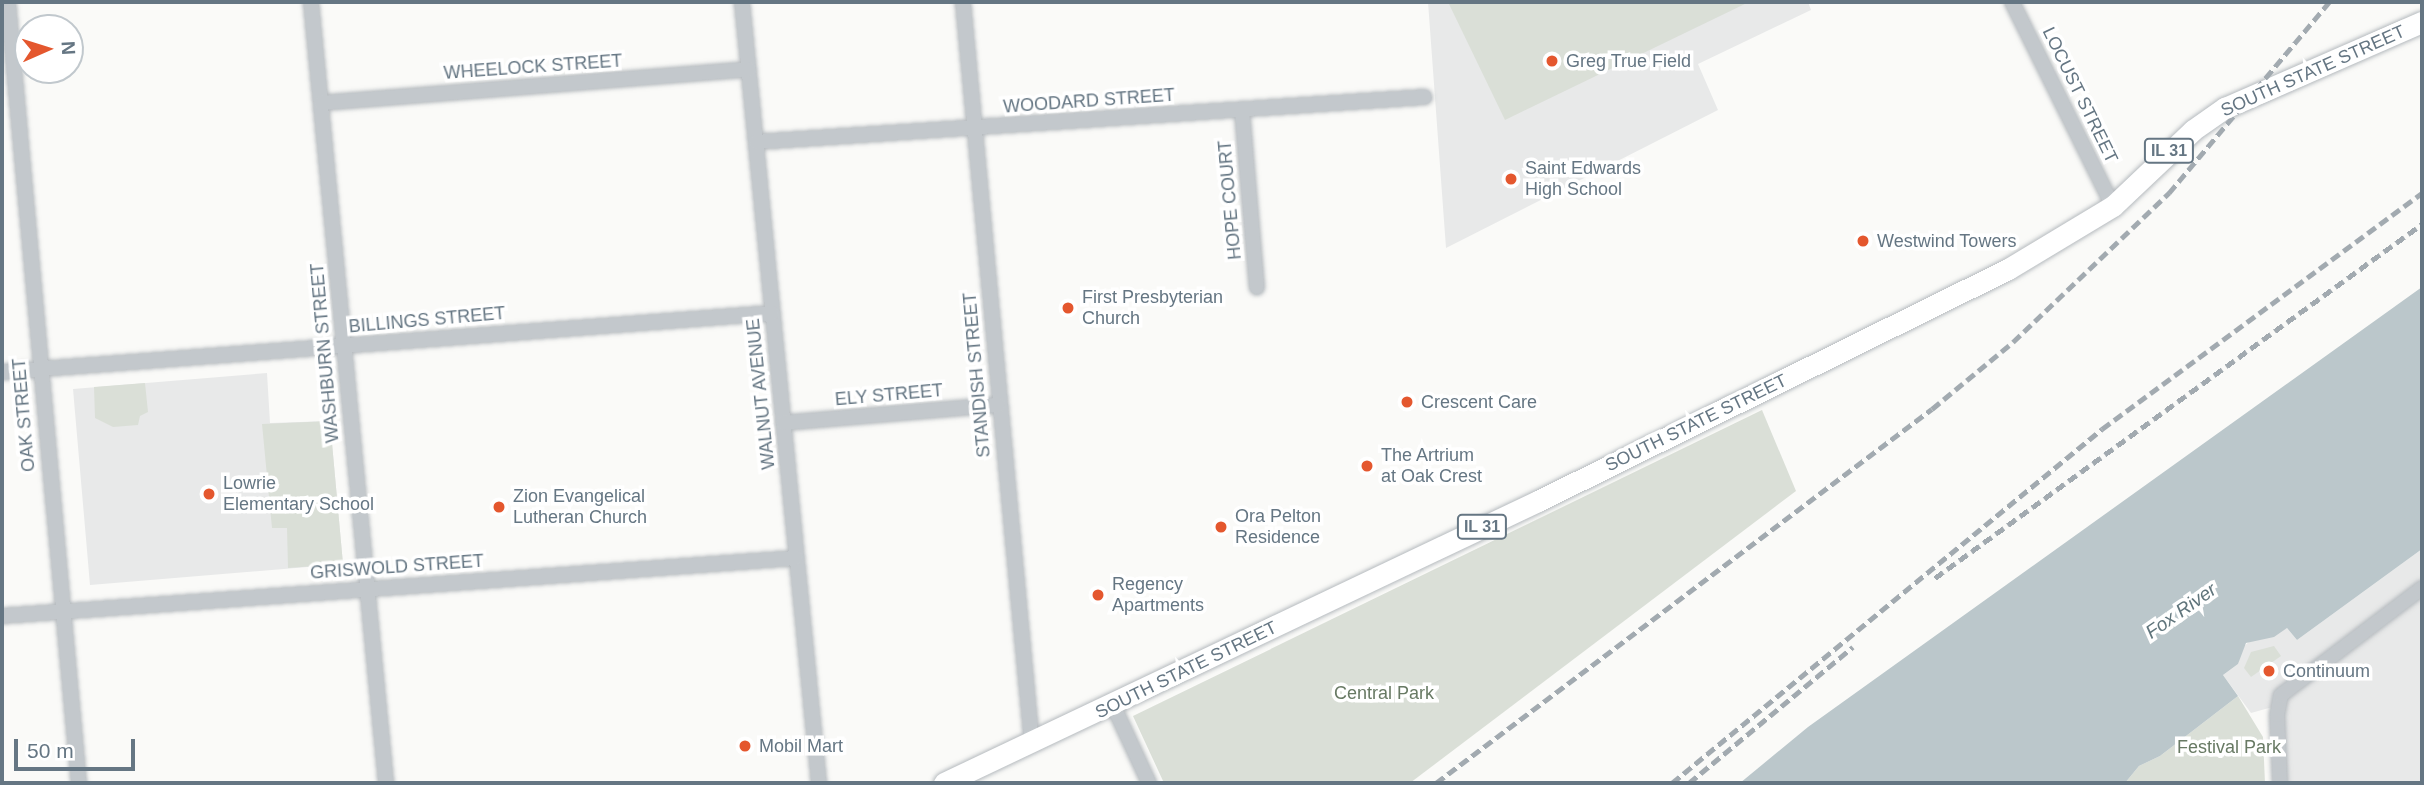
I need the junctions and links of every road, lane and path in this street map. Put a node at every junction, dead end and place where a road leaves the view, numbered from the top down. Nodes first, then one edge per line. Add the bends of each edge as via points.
1 (8, 2) edge
2 (311, 2) edge
3 (742, 2) edge
4 (963, 2) edge
5 (2012, 2) edge
6 (2422, 22) edge
7 (748, 69) junction
8 (1424, 97) dead end
9 (321, 103) junction
10 (1242, 110) junction
11 (975, 128) junction
12 (756, 142) junction
13 (2113, 206) junction
14 (1256, 287) dead end
15 (772, 313) junction
16 (344, 346) junction
17 (39, 370) junction
18 (2, 372) edge
19 (998, 405) junction
20 (783, 423) junction
21 (796, 558) junction
22 (2422, 588) edge
23 (366, 589) junction
24 (61, 612) junction
25 (2, 616) edge
26 (1113, 705) junction
27 (1032, 744) junction
28 (79, 783) edge
29 (386, 783) edge
30 (819, 783) edge
31 (944, 783) edge
32 (1149, 783) edge
33 (2280, 783) edge

1 - 17 street, OAK STREET
2 - 9 street, WASHBURN STREET
3 - 7 street, WALNUT AVENUE
4 - 11 street, STANDISH STREET
5 - 13 street, LOCUST STREET
6 - 13 main road, SOUTH STATE STREET / IL 31 via 2225,108 2193,130
7 - 9 street, WHEELOCK STREET
7 - 12 street, WALNUT AVENUE
8 - 10 street, WOODARD STREET
9 - 16 street, WASHBURN STREET
10 - 11 street, WOODARD STREET
10 - 14 street, HOPE COURT
11 - 12 street, WOODARD STREET
11 - 19 street, STANDISH STREET
12 - 15 street, WALNUT AVENUE
13 - 26 main road, SOUTH STATE STREET / IL 31 via 1987,280
15 - 16 street, BILLINGS STREET
15 - 20 street, WALNUT AVENUE
16 - 17 street, BILLINGS STREET
16 - 23 street, WASHBURN STREET
17 - 18 street, BILLINGS STREET
17 - 24 street, OAK STREET
19 - 20 street, ELY STREET
19 - 27 street, STANDISH STREET
20 - 21 street, WALNUT AVENUE
21 - 23 street, GRISWOLD STREET
21 - 30 street, WALNUT AVENUE
22 - 33 street via 2287,688 2277,706
23 - 24 street, GRISWOLD STREET
23 - 29 street, WASHBURN STREET
24 - 25 street, GRISWOLD STREET
24 - 28 street, OAK STREET
26 - 27 main road, SOUTH STATE STREET / IL 31
26 - 32 street
27 - 31 main road, SOUTH STATE STREET / IL 31

